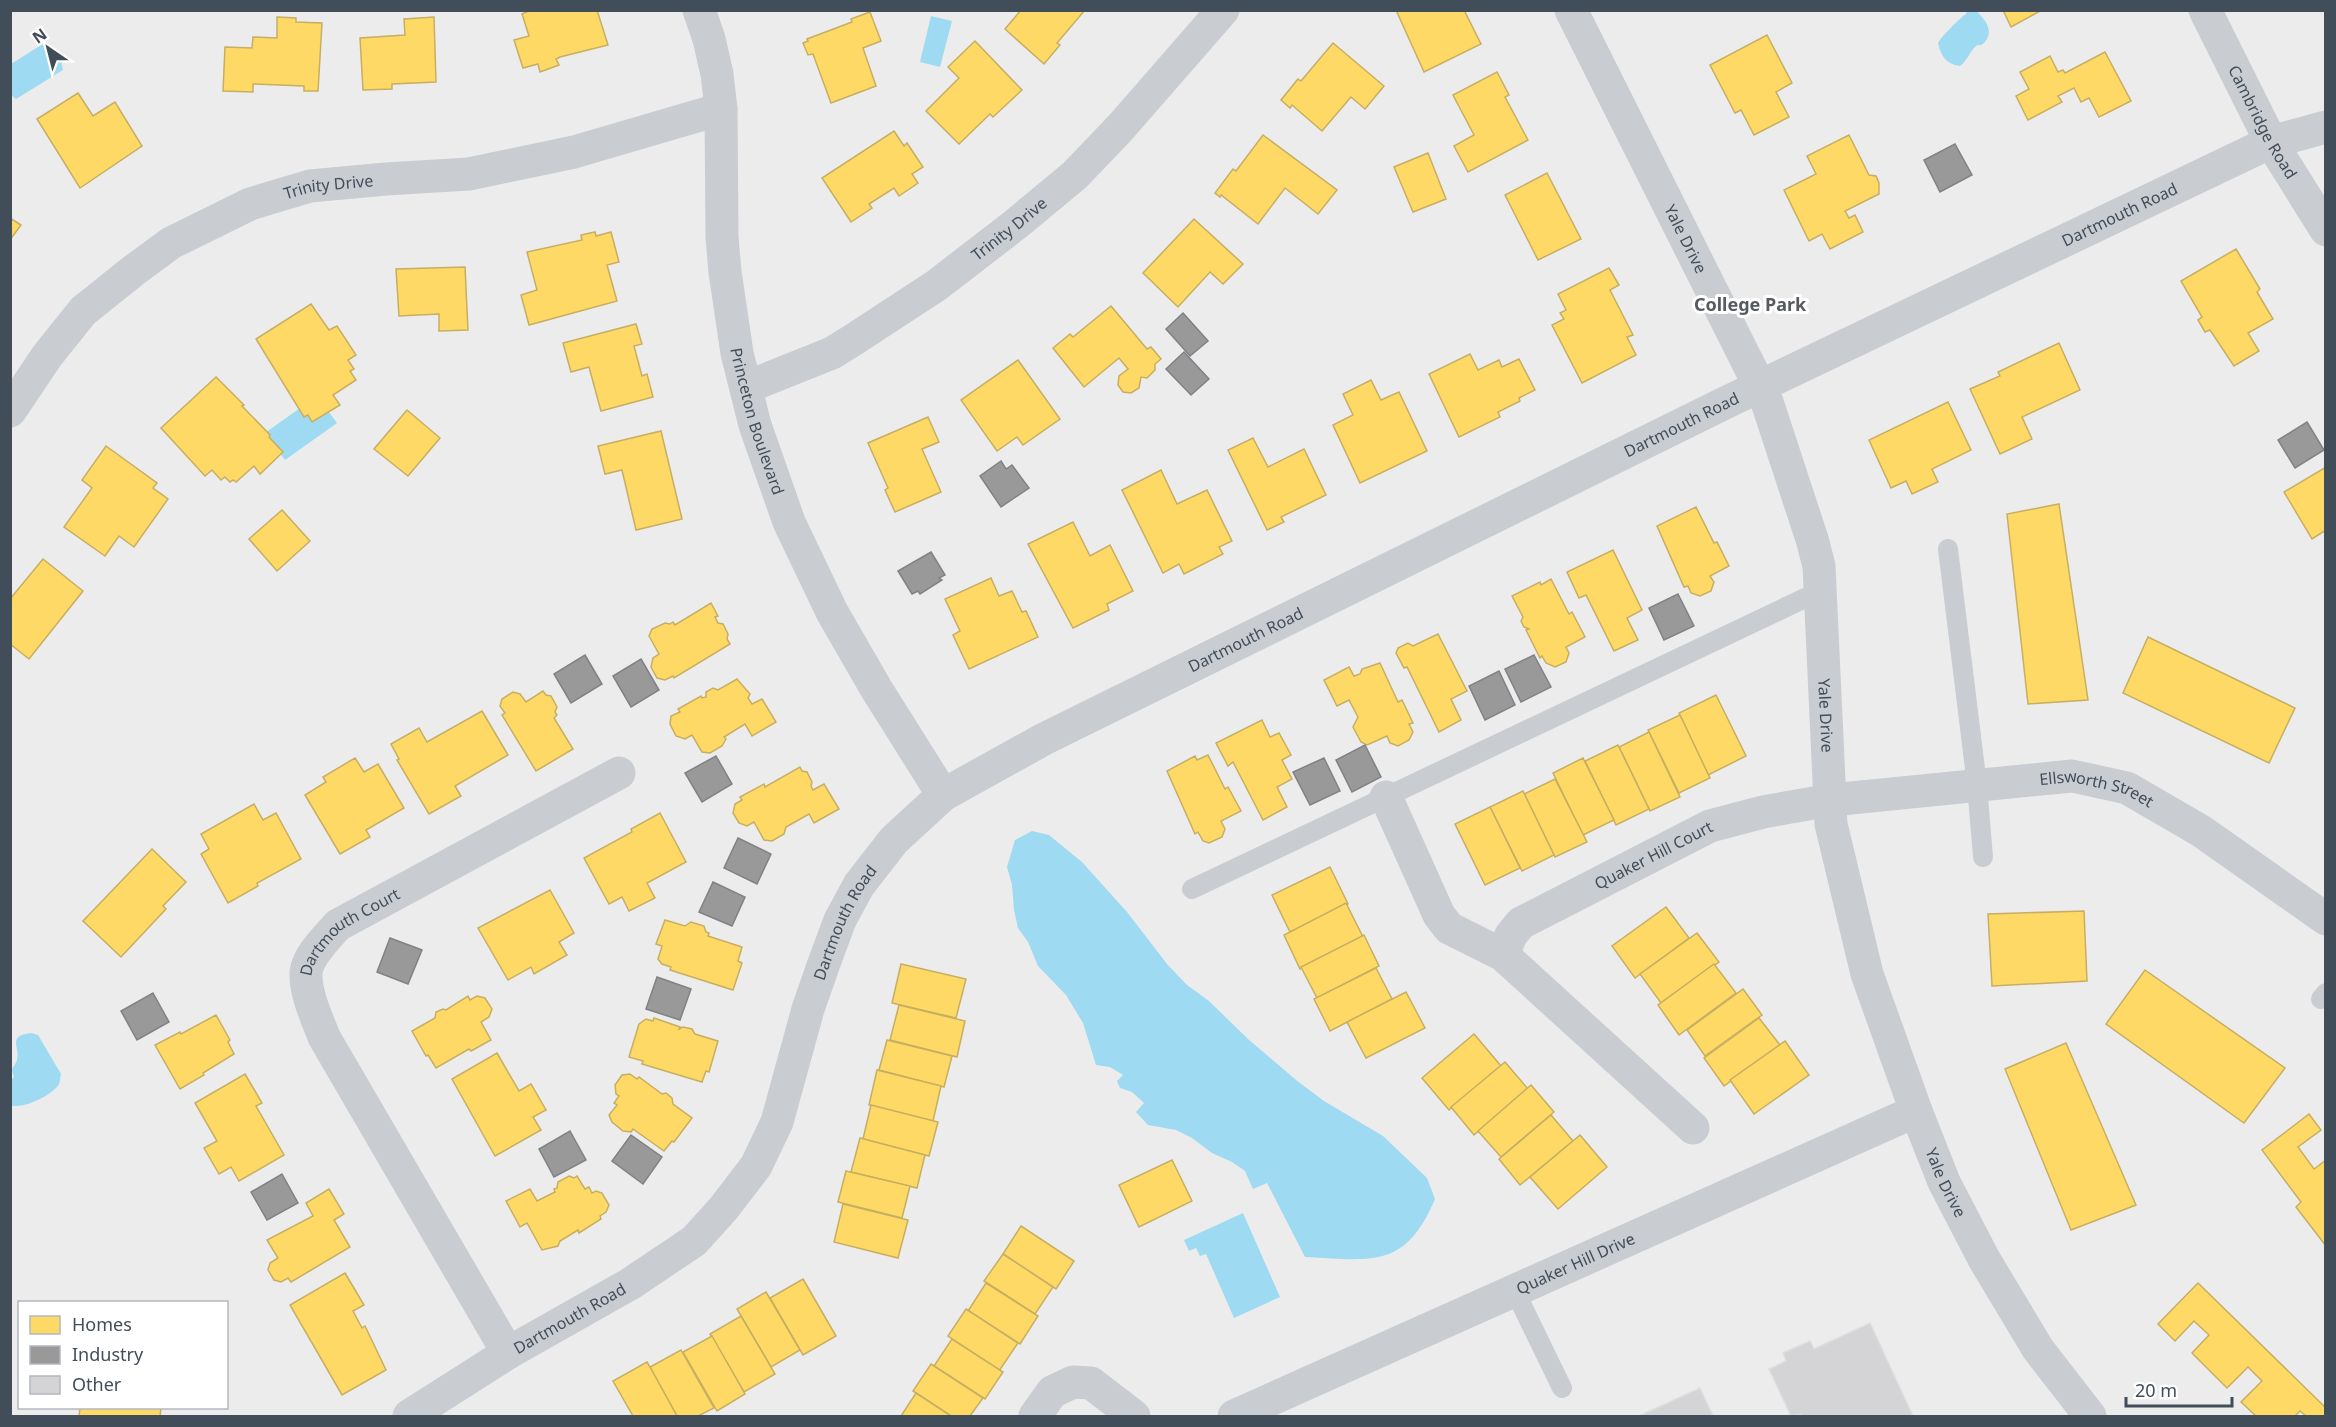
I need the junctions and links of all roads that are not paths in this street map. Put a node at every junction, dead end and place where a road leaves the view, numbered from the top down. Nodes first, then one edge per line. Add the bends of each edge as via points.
1 (699, 10) edge
2 (1223, 10) edge
3 (1571, 10) edge
4 (2205, 10) edge
5 (721, 109) junction
6 (2325, 127) edge
7 (2271, 142) junction
8 (2325, 230) edge
9 (1760, 386) junction
10 (747, 387) junction
11 (13, 400) edge
12 (1948, 549) dead end
13 (1820, 591) junction
14 (619, 773) dead end
15 (1977, 785) junction
16 (943, 795) junction
17 (1386, 797) junction
18 (1831, 800) junction
19 (1983, 857) dead end
20 (1192, 889) dead end
21 (2325, 920) edge
22 (1503, 955) junction
23 (1916, 1112) junction
24 (1693, 1128) dead end
25 (1515, 1292) junction
26 (508, 1353) junction
27 (1562, 1388) dead end
28 (409, 1416) edge
29 (1035, 1416) edge
30 (1134, 1416) edge
31 (1234, 1416) edge
32 (2090, 1416) edge

1 - 5 street, Princeton Boulevard via 717,74
2 - 10 street, Trinity Drive via 1075,176 1016,224 937,285 853,340
3 - 9 street, Yale Drive
4 - 7 street, Cambridge Road
5 - 10 street, Princeton Boulevard via 722,237 737,353
5 - 11 street, Trinity Drive via 574,152 469,174 310,186 250,204 171,243 83,311
6 - 7 street, Dartmouth Road
7 - 8 street, Cambridge Road
7 - 9 street, Dartmouth Road
9 - 13 street, Yale Drive via 1812,539
9 - 16 street, Dartmouth Road via 1044,739
10 - 16 street, Princeton Boulevard via 755,425 789,522 832,612
12 - 15 lane
13 - 17 lane
13 - 18 street, Yale Drive
14 - 26 street, Dartmouth Court via 338,925 320,945 306,971 324,1037
15 - 18 street, Ellsworth Street
15 - 19 lane
15 - 21 street, Ellsworth Street via 2072,776 2127,788 2201,831
16 - 26 street, Dartmouth Road via 894,840 860,885 840,920 808,1009 777,1122 750,1175 694,1241 630,1284
17 - 20 lane
17 - 22 street via 1439,915 1449,928
18 - 22 street, Quaker Hill Court via 1710,826 1521,924 1511,935
18 - 23 street, Yale Drive via 1831,824 1868,974
22 - 24 street
23 - 25 street, Quaker Hill Drive
23 - 32 street, Yale Drive via 1944,1182 1984,1259 2038,1349
25 - 27 lane
25 - 31 street, Quaker Hill Drive
26 - 28 street, Dartmouth Road
29 - 30 street via 1052,1392 1073,1382 1091,1383

